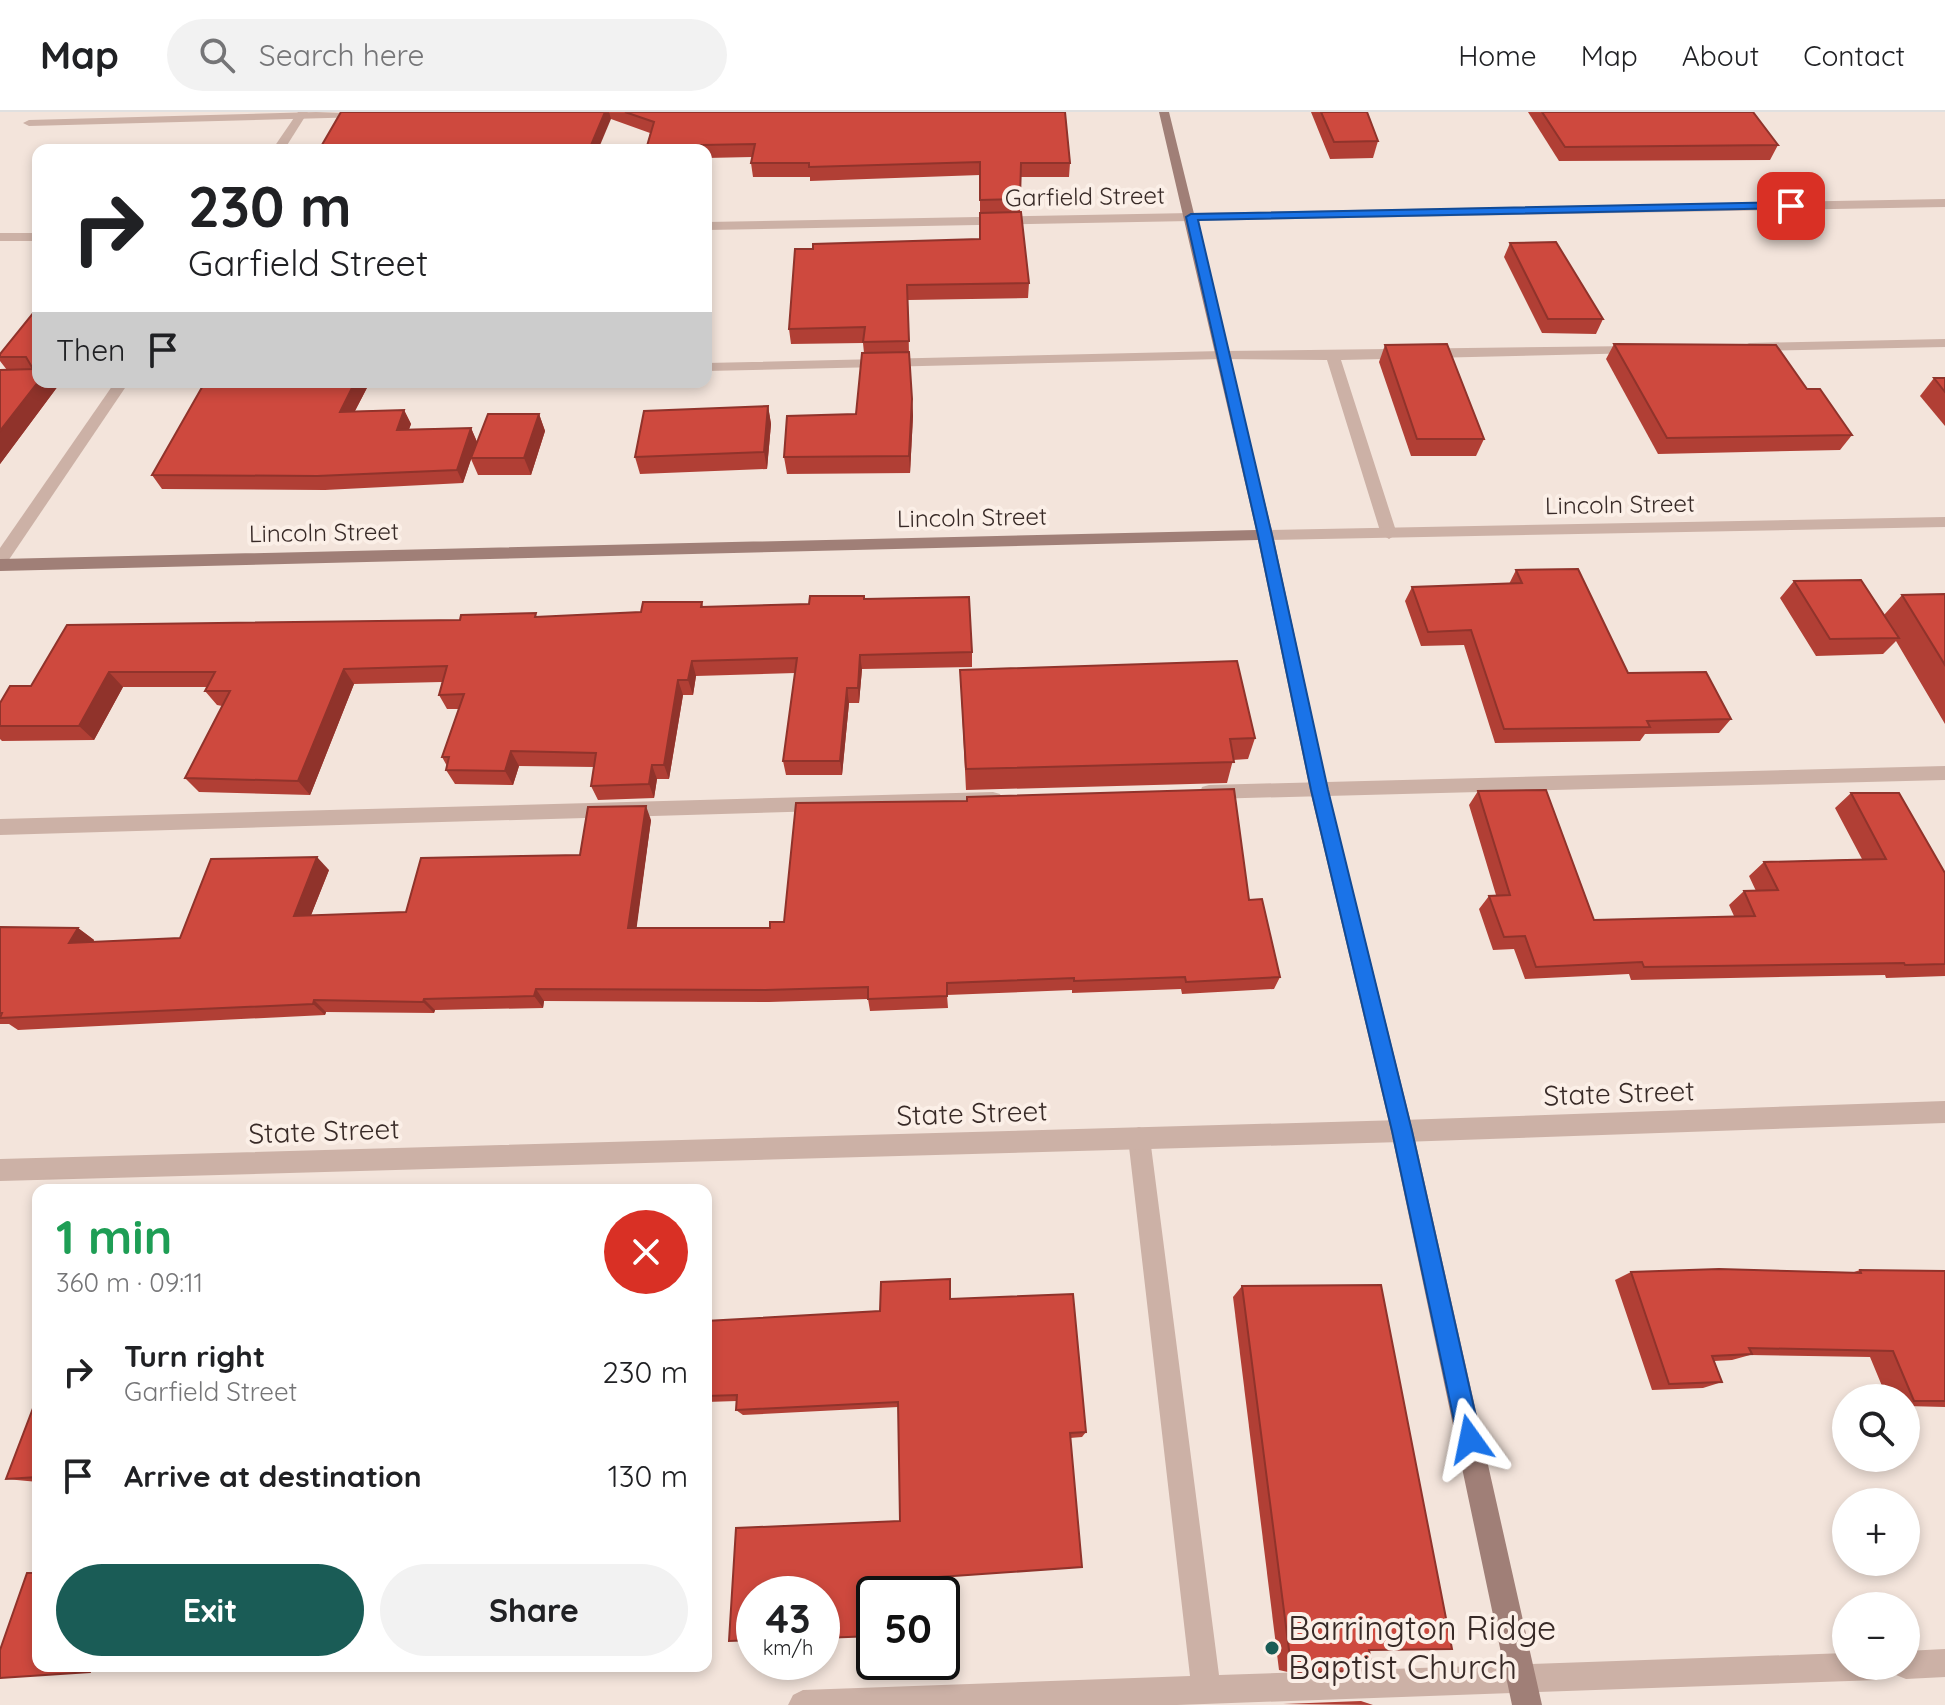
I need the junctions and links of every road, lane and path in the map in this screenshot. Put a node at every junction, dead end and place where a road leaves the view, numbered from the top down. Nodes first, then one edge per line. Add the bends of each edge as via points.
1 (1164, 112) edge
2 (373, 113) edge
3 (301, 114) edge
4 (29, 123) dead end
5 (282, 144) edge
6 (1945, 203) edge
7 (1191, 217) junction
8 (712, 226) edge
9 (0, 237) edge
10 (32, 237) edge
11 (1945, 343) edge
12 (1741, 347) edge
13 (1647, 349) edge
14 (1222, 355) junction
15 (1333, 356) junction
16 (712, 367) edge
17 (118, 388) edge
18 (1945, 522) edge
19 (1389, 534) junction
20 (1265, 535) junction
21 (0, 563) edge
22 (1945, 773) edge
23 (1319, 790) junction
24 (1196, 793) edge
25 (1017, 798) edge
26 (0, 827) edge
27 (1945, 1112) edge
28 (1402, 1131) junction
29 (1139, 1138) junction
30 (0, 1170) edge
31 (1945, 1663) edge
32 (1920, 1664) edge
33 (1832, 1670) edge
34 (1206, 1687) junction
35 (1524, 1693) edge
36 (803, 1705) edge

1 - 7 main road
2 - 3 street
3 - 4 street
3 - 5 street
6 - 7 street, Garfield Street
7 - 8 street, Garfield Street
7 - 14 main road
9 - 10 street
11 - 12 street
13 - 15 street
14 - 15 street
14 - 16 street
14 - 20 main road
15 - 19 street
17 - 21 street
18 - 19 street, Lincoln Street
19 - 20 street, Lincoln Street
20 - 21 main road, Lincoln Street
20 - 23 main road
22 - 23 street
23 - 24 street
23 - 28 main road
25 - 26 street
27 - 28 street, State Street
28 - 29 street, State Street
28 - 35 main road
29 - 30 street, State Street
29 - 34 street
31 - 32 street
33 - 35 street
34 - 35 street
34 - 36 street

